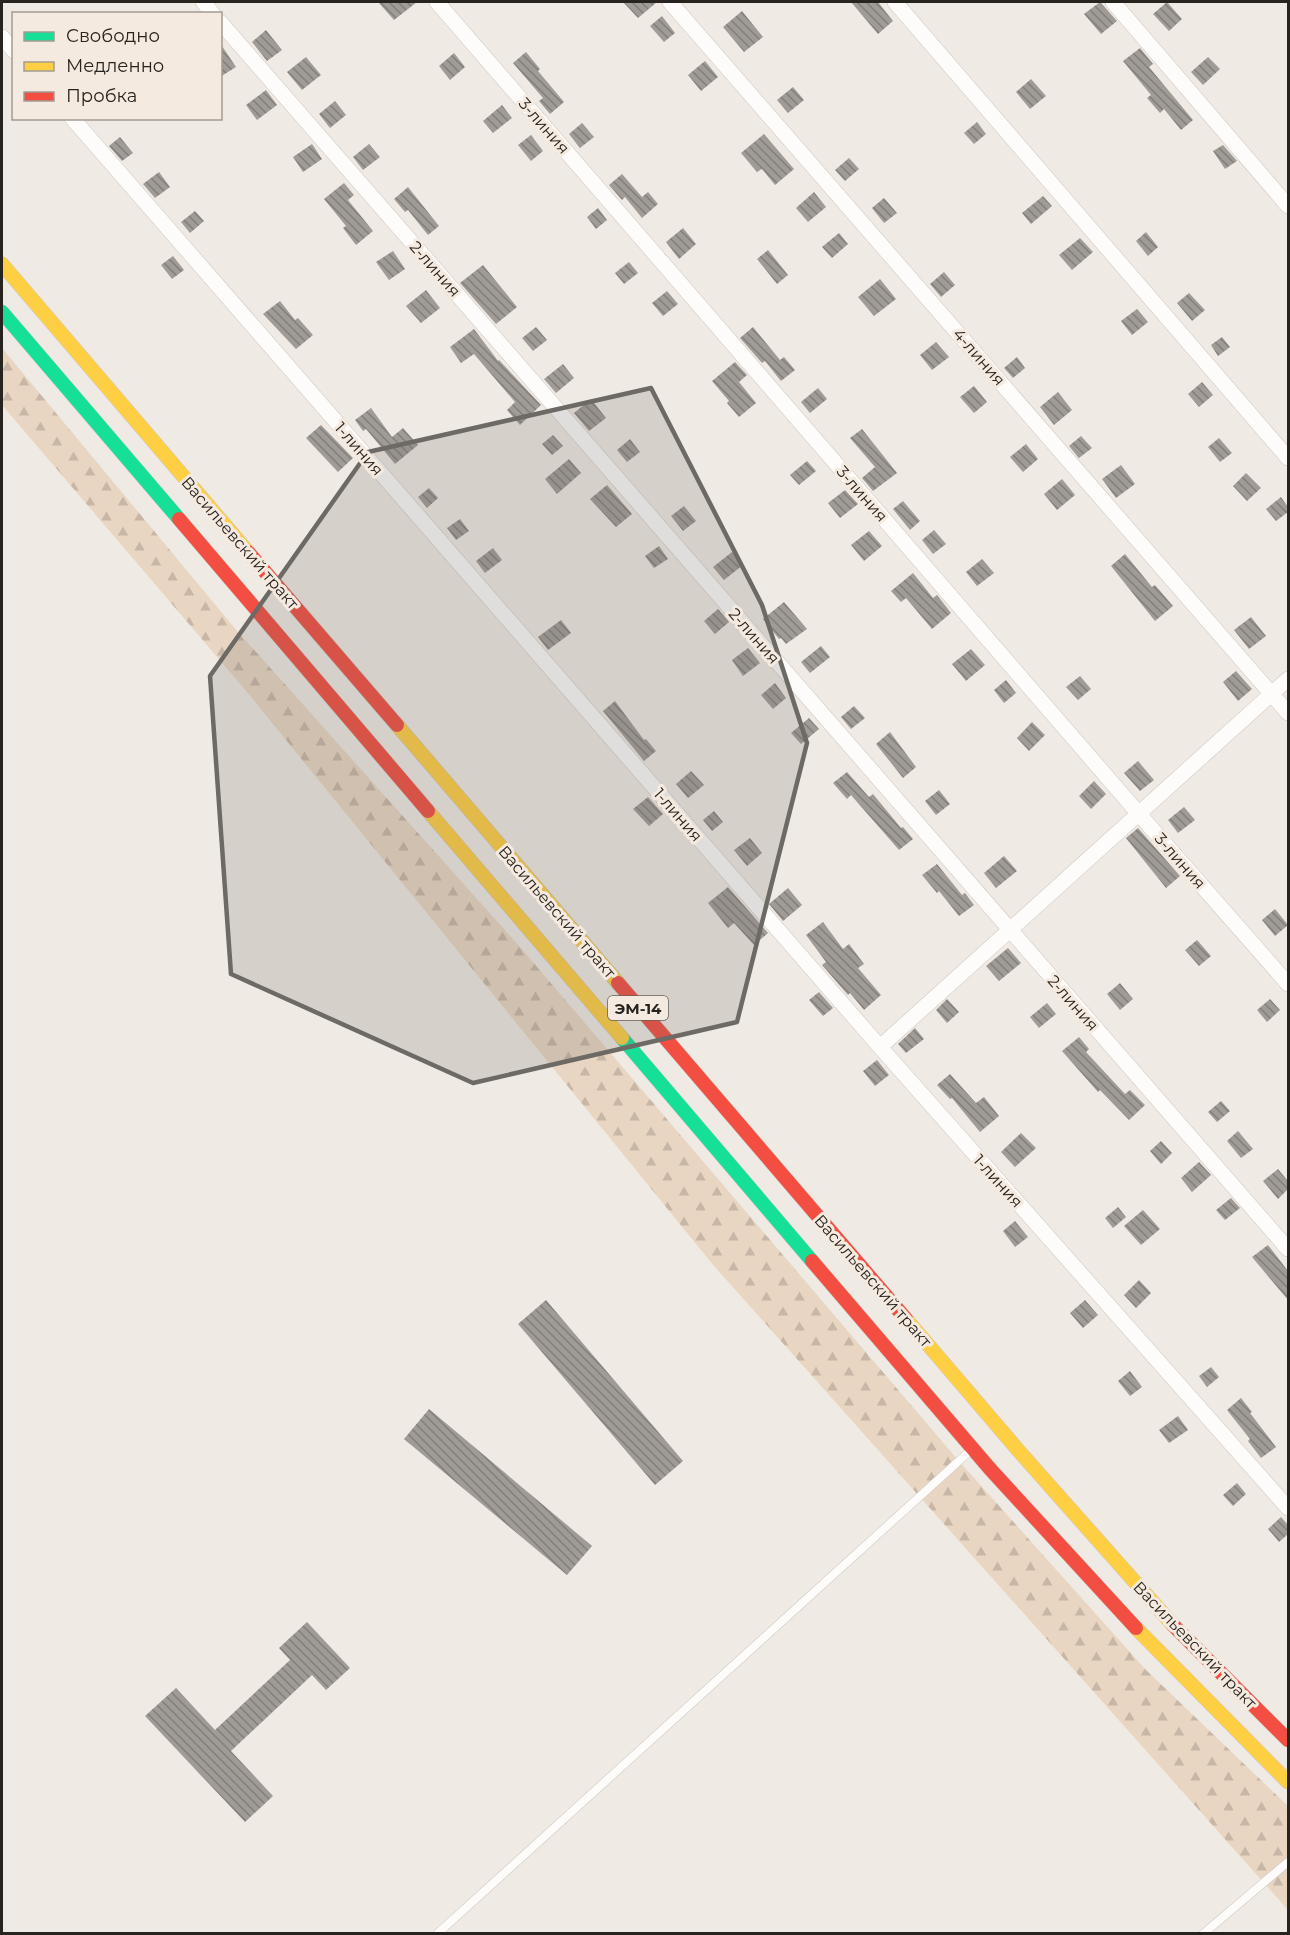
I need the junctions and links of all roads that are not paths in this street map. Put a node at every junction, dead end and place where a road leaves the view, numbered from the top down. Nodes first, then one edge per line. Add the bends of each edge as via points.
1 (437, 2) edge
2 (670, 2) edge
3 (895, 2) edge
4 (1113, 2) edge
5 (222, 24) edge
6 (2, 37) edge
7 (12, 49) edge
8 (74, 120) edge
9 (1288, 206) edge
10 (2, 264) edge
11 (2, 312) edge
12 (1288, 458) edge
13 (1288, 679) edge
14 (1272, 694) junction
15 (1288, 714) edge
16 (1138, 814) junction
17 (1009, 930) junction
18 (1288, 984) edge
19 (880, 1047) junction
20 (1288, 1249) edge
21 (973, 1448) junction
22 (1288, 1508) edge
23 (1288, 1740) edge
24 (1288, 1782) edge
25 (1288, 1862) edge
26 (437, 1934) edge
27 (1203, 1934) edge

1 - 16 street, 3-линия
2 - 14 street, 4-линия
3 - 12 street
4 - 9 street
5 - 17 street, 2-линия
6 - 7 street
8 - 19 street, 1-линия
10 - 23 main road, Васильевский тракт / ЭМ-14 via 1018,1450 1158,1610
11 - 21 main road, Васильевский тракт / ЭМ-14
13 - 14 street
14 - 15 street, 4-линия
14 - 16 street
16 - 17 street
16 - 18 street, 3-линия
17 - 19 street
17 - 20 street, 2-линия
19 - 22 street, 1-линия
21 - 24 main road, Васильевский тракт / ЭМ-14 via 1158,1652
21 - 26 lane
25 - 27 lane

